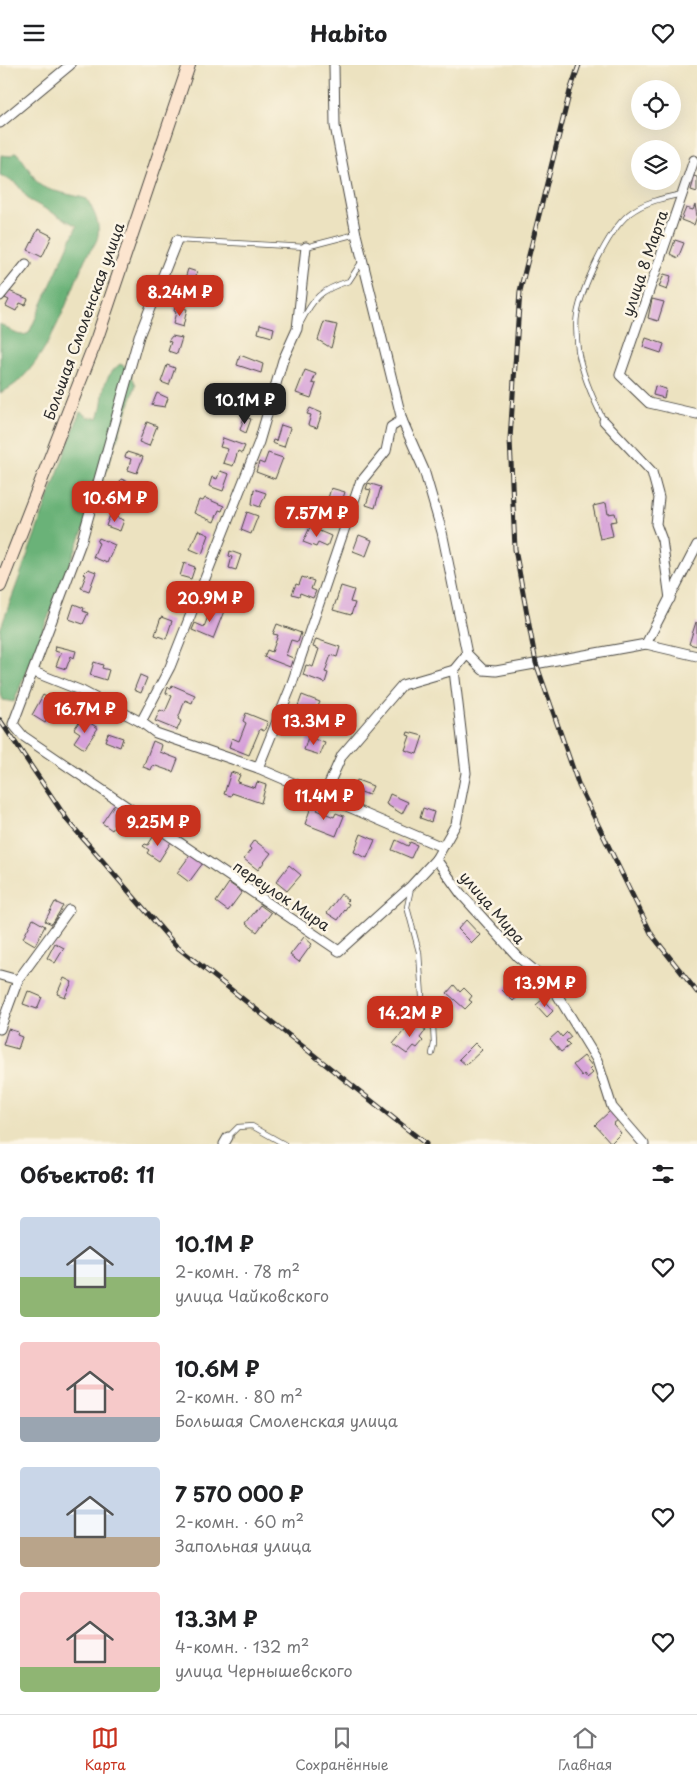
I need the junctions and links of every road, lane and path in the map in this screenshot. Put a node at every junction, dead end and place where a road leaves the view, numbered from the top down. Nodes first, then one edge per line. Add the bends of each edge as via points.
1 (70, 65) edge
2 (189, 65) edge
3 (334, 65) edge
4 (0, 123) edge
5 (694, 160) dead end
6 (682, 195) junction
7 (356, 234) junction
8 (177, 240) joint
9 (306, 247) junction
10 (362, 259) junction
11 (26, 264) dead end
12 (0, 296) edge
13 (297, 329) junction
14 (697, 414) edge
15 (402, 420) junction
16 (604, 421) joint
17 (697, 545) edge
18 (0, 586) edge
19 (670, 599) junction
20 (646, 645) junction
21 (466, 655) junction
22 (697, 656) edge
23 (454, 670) junction
24 (34, 672) junction
25 (141, 722) junction
26 (258, 768) junction
27 (324, 795) junction
28 (442, 847) junction
29 (436, 859) junction
30 (411, 886) junction
31 (69, 910) dead end
32 (0, 975) edge
33 (18, 980) junction
34 (0, 1029) edge
35 (432, 1054) dead end
36 (226, 1141) edge
37 (284, 1144) edge
38 (644, 1144) edge

1 - 4 street
2 - 18 main road, Большая Смоленская улица via 97,338
3 - 7 street via 335,126
5 - 6 street, улица 8 Марта
6 - 14 street, улица 8 Марта via 620,375 649,403
6 - 16 lane via 656,199 630,213 613,233 588,277 576,317 578,351 588,387
7 - 9 lane
7 - 10 street
8 - 9 lane
8 - 24 street via 139,336 82,540
9 - 13 street
10 - 13 lane via 349,281 327,288 310,304
10 - 15 street
11 - 12 street
13 - 25 street via 283,360 260,442 170,667
15 - 21 street via 424,470 442,532
15 - 26 street via 391,427 386,451 360,483 290,689
16 - 19 street via 652,472 659,498 656,524 662,540
17 - 19 street
19 - 20 street
20 - 21 street via 496,671 483,669
20 - 22 street
21 - 23 street
23 - 27 street via 402,685 342,755
23 - 28 street, переулок Мира via 466,773 456,824
24 - 25 street via 82,691
24 - 30 street, переулок Мира via 13,723 22,736 339,951
25 - 26 street via 156,733
26 - 27 street
27 - 28 street
28 - 29 street, переулок Мира
29 - 30 street, переулок Мира
29 - 38 street, улица Мира via 461,894 518,957 550,983 597,1060 612,1107
30 - 35 lane via 406,907 419,952 422,997 433,1025
31 - 33 street
32 - 33 street
33 - 34 street
36 - 37 lane via 238,1127 252,1126

